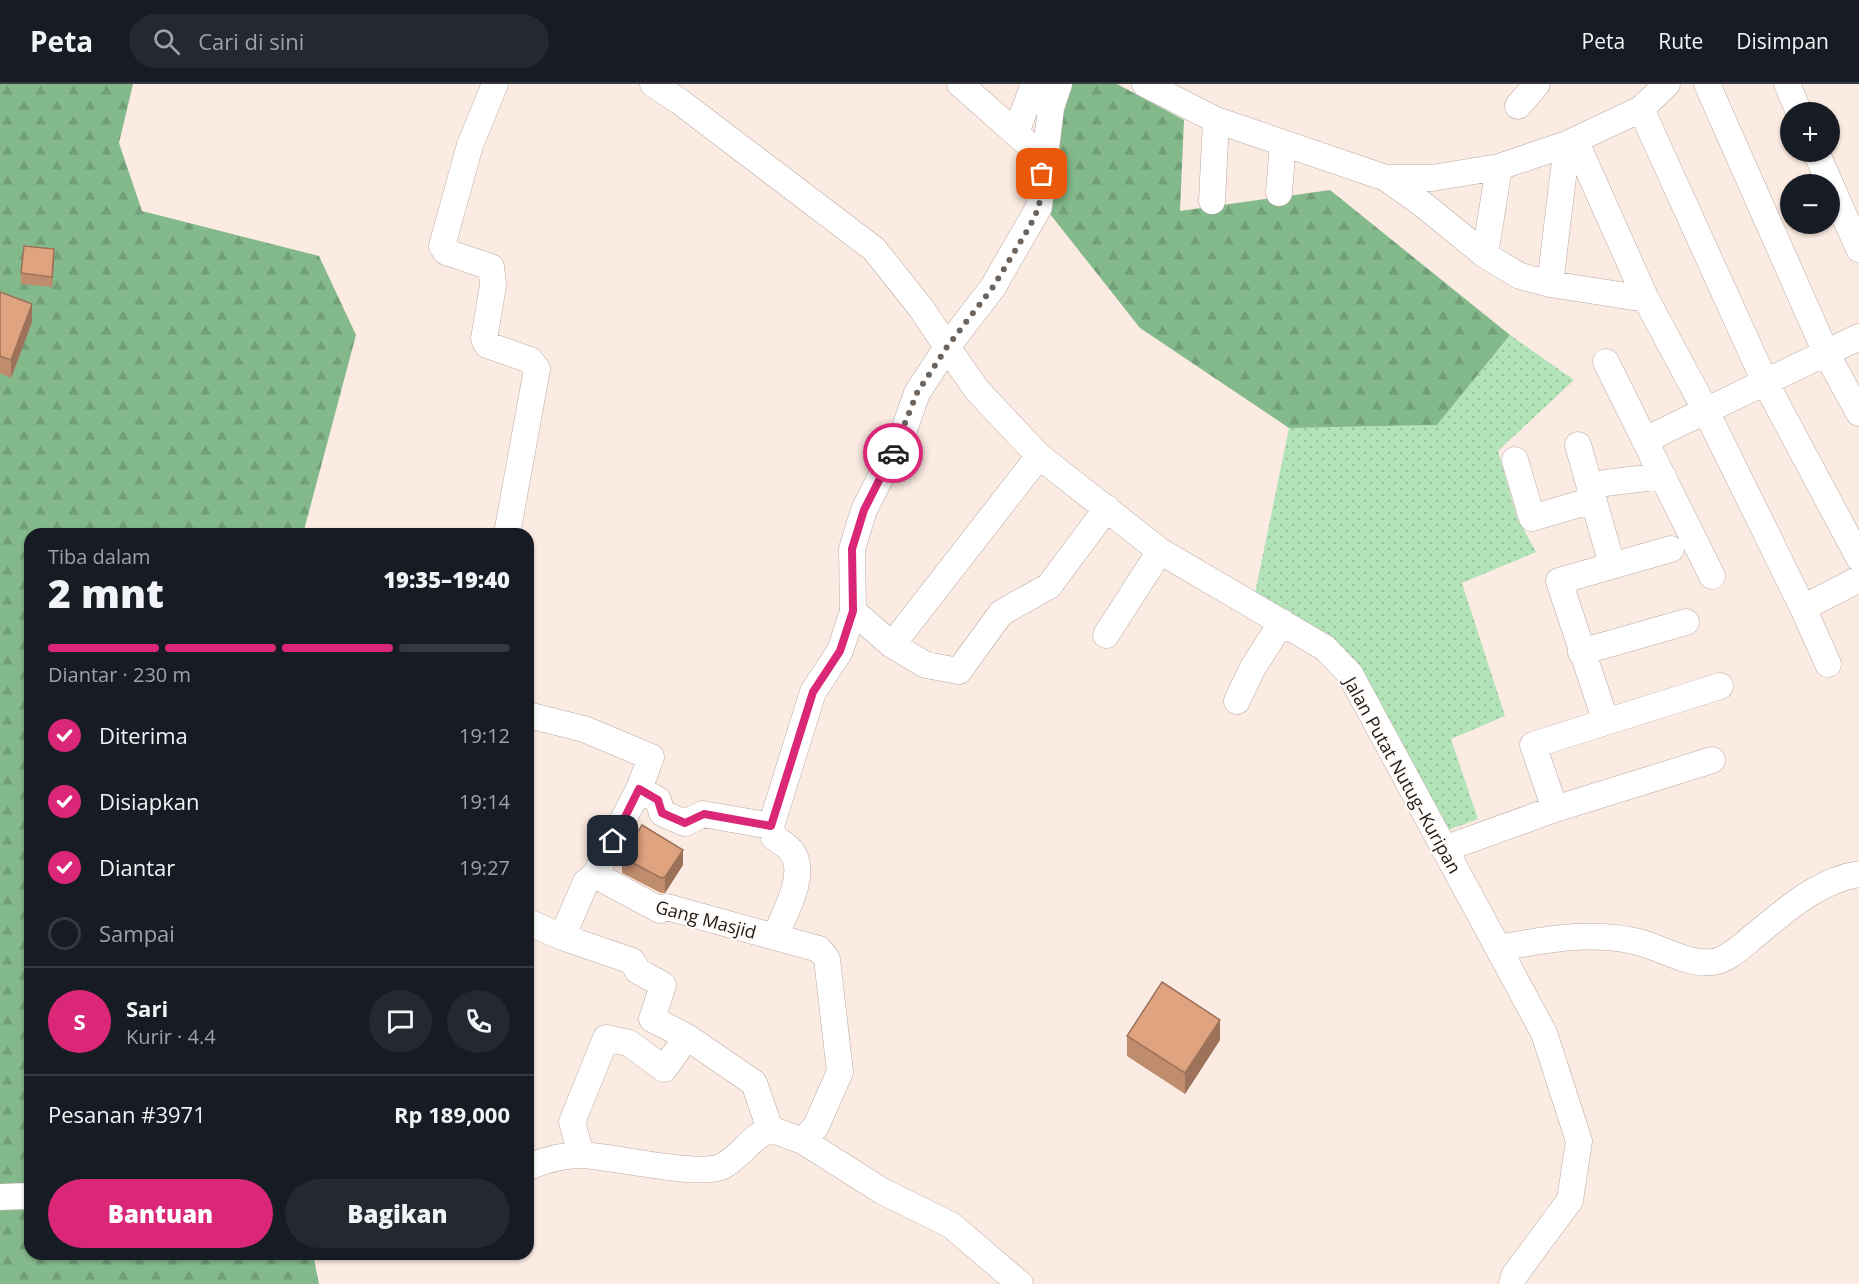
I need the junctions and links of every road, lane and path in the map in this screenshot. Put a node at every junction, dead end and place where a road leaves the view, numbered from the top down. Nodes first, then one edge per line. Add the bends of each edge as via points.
1 (495, 84) edge
2 (653, 84) edge
3 (1034, 84) edge
4 (1059, 84) edge
5 (1144, 84) edge
6 (1538, 84) edge
7 (1667, 84) edge
8 (1707, 84) edge
9 (1787, 84) edge
10 (963, 85) edge
11 (1795, 102) edge
12 (1518, 106) dead end
13 (1641, 109) junction
14 (1216, 120) junction
15 (1016, 133) junction
16 (1571, 142) junction
17 (1283, 143) junction
18 (1044, 158) junction
19 (1820, 162) edge
20 (1499, 167) junction
21 (1386, 178) junction
22 (1279, 193) dead end
23 (1212, 201) dead end
24 (1859, 249) edge
25 (1485, 255) junction
26 (1550, 284) junction
27 (1646, 299) junction
28 (1859, 337) edge
29 (947, 347) junction
30 (1826, 353) junction
31 (1606, 362) dead end
32 (1765, 382) junction
33 (1706, 411) junction
34 (1859, 414) edge
35 (1644, 440) junction
36 (1578, 445) dead end
37 (1039, 456) junction
38 (1515, 460) dead end
39 (1663, 476) junction
40 (1599, 491) junction
41 (1107, 508) junction
42 (508, 528) edge
43 (1671, 549) dead end
44 (1160, 551) junction
45 (1859, 558) edge
46 (1612, 565) junction
47 (1712, 576) dead end
48 (1859, 579) edge
49 (1803, 608) junction
50 (853, 611) junction
51 (1282, 622) junction
52 (1686, 622) dead end
53 (1106, 635) dead end
54 (892, 645) junction
55 (1581, 652) junction
56 (1828, 664) dead end
57 (1720, 686) dead end
58 (1237, 701) dead end
59 (534, 716) edge
60 (1606, 722) junction
61 (1712, 760) dead end
62 (639, 789) junction
63 (1555, 809) junction
64 (771, 826) junction
65 (1444, 849) junction
66 (1859, 874) edge
67 (595, 875) junction
68 (534, 925) edge
69 (562, 937) junction
70 (775, 937) junction
71 (1498, 948) junction
72 (687, 1037) junction
73 (770, 1129) junction
74 (803, 1141) junction
75 (581, 1155) junction
76 (534, 1165) edge
77 (1020, 1284) edge
78 (1512, 1284) edge

1 - 42 street via 470,145 442,246 446,252 491,267 493,285 484,339 487,345 530,360 537,369
2 - 29 street, Jalan Putat Nutug–Kuripan via 874,249
3 - 15 street
4 - 18 street via 1050,108
5 - 14 street
6 - 12 street
7 - 13 street
8 - 30 street
9 - 11 street
10 - 15 street
13 - 16 street
13 - 32 street
14 - 17 street
14 - 23 street
15 - 18 street
16 - 20 street
16 - 26 street
16 - 27 street
17 - 21 street
17 - 22 street
18 - 29 street via 1039,207 1030,226 993,287
19 - 24 street
20 - 21 street via 1432,178
20 - 25 street
21 - 25 street
25 - 26 street via 1520,276
26 - 27 street
27 - 33 street
28 - 30 street
29 - 37 street, Jalan Putat Nutug–Kuripan via 976,390
29 - 50 street via 917,393 903,433 864,510 852,549
30 - 32 street
30 - 34 street
31 - 35 street
32 - 33 street
32 - 45 street
33 - 35 street
33 - 49 street
35 - 39 street
36 - 40 street
37 - 41 street, Jalan Putat Nutug–Kuripan
37 - 54 street
38 - 40 street via 1532,518
39 - 40 street
39 - 47 street
40 - 46 street
41 - 44 street, Jalan Putat Nutug–Kuripan
41 - 54 street via 1050,586 1001,614 959,671 927,665
43 - 46 street
44 - 51 street, Jalan Putat Nutug–Kuripan
44 - 53 street
46 - 55 street via 1559,581
48 - 49 street
49 - 56 street
50 - 54 street
50 - 64 street via 840,651 813,692
51 - 58 street
51 - 65 street, Jalan Putat Nutug–Kuripan via 1325,648 1350,674
52 - 55 street
55 - 60 street
57 - 60 street
59 - 62 street via 584,729 651,757
60 - 63 street via 1533,744
61 - 63 street
62 - 64 street via 658,800 662,813 685,823 704,814
62 - 67 street
63 - 65 street
64 - 70 street via 774,837 791,850 797,862 796,881
65 - 71 street, Jalan Putat Nutug–Kuripan
66 - 71 street via 1830,882 1797,902 1735,952 1714,962 1695,962 1634,941 1577,934
67 - 69 street via 586,882
67 - 70 street, Gang Masjid via 660,910 667,908
68 - 69 street
69 - 72 street via 632,961 638,971 663,985 652,1018
70 - 74 street, Gang Masjid via 819,949 827,959 840,1072 816,1126
71 - 78 street, Jalan Putat Nutug–Kuripan via 1544,1033 1579,1141 1570,1200
72 - 73 street via 754,1083
72 - 75 street via 664,1069 629,1042 606,1038 572,1122
73 - 74 street
73 - 75 street via 755,1136 723,1166 696,1169
74 - 77 street via 882,1191 951,1225
75 - 76 street

